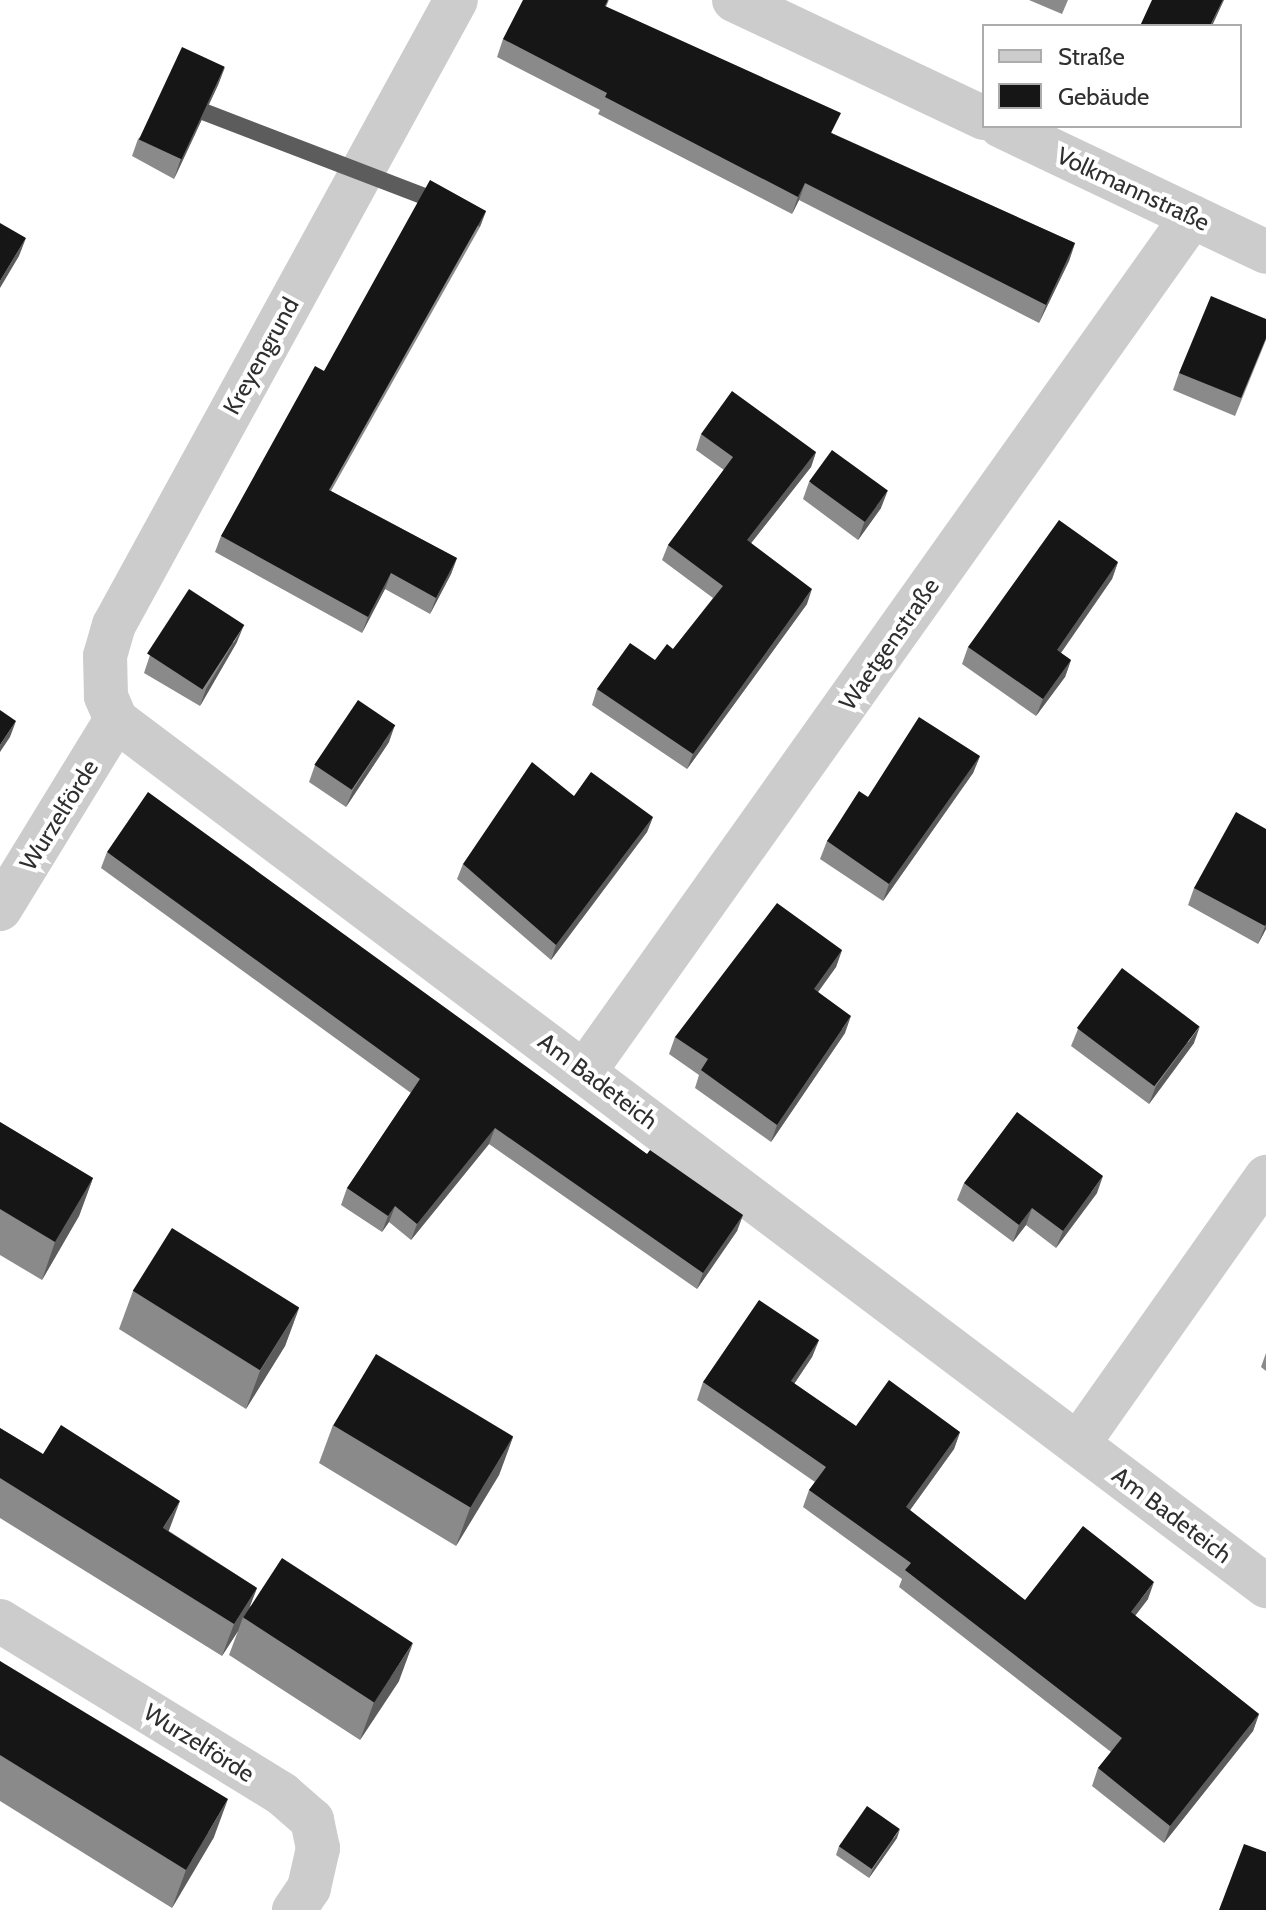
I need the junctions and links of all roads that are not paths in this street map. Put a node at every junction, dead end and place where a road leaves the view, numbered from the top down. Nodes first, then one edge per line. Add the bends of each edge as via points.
1 (456, 0) edge
2 (734, 0) edge
3 (982, 117) edge
4 (1005, 128) edge
5 (1192, 217) junction
6 (1266, 252) edge
7 (116, 720) junction
8 (0, 909) edge
9 (585, 1071) junction
10 (1266, 1177) edge
11 (1078, 1444) junction
12 (1266, 1586) edge
13 (0, 1621) edge
14 (294, 1910) edge

1 - 7 street, Kreyengrund via 114,625 105,656 106,696
2 - 3 street
4 - 5 street, Volkmannstraße
5 - 6 street, Volkmannstraße
5 - 9 street, Waetgenstraße
7 - 8 street, Wurzelförde
7 - 9 street, Am Badeteich
9 - 11 street, Am Badeteich
10 - 11 street
11 - 12 street, Am Badeteich
13 - 14 street, Wurzelförde via 282,1794 312,1820 318,1848 309,1888

